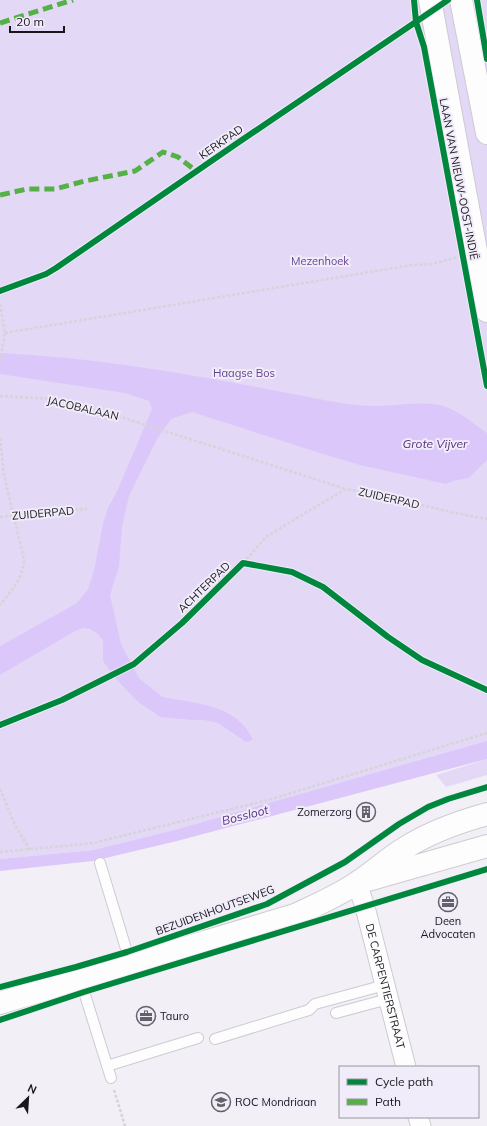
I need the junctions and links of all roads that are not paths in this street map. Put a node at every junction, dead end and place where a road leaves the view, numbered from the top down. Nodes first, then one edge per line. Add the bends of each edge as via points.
1 (430, 0) edge
2 (461, 0) edge
3 (487, 134) edge
4 (487, 311) edge
5 (487, 814) edge
6 (487, 846) edge
7 (100, 863) dead end
8 (357, 883) junction
9 (127, 952) dead end
10 (80, 979) junction
11 (387, 992) junction
12 (0, 1004) edge
13 (336, 1013) dead end
14 (198, 1038) dead end
15 (215, 1039) dead end
16 (107, 1066) junction
17 (406, 1066) edge
18 (111, 1078) road end

1 - 4 street, LAAN VAN NIEUW-OOST-INDIË
2 - 3 street
5 - 8 street via 430,833 404,848
6 - 8 street
7 - 9 lane
8 - 10 street via 295,915
8 - 11 street, DE CARPENTIERSTRAAT
10 - 12 street
10 - 16 lane
11 - 13 lane
11 - 15 lane via 315,1004 308,1010
11 - 17 street, DE CARPENTIERSTRAAT
14 - 16 lane
16 - 18 lane

